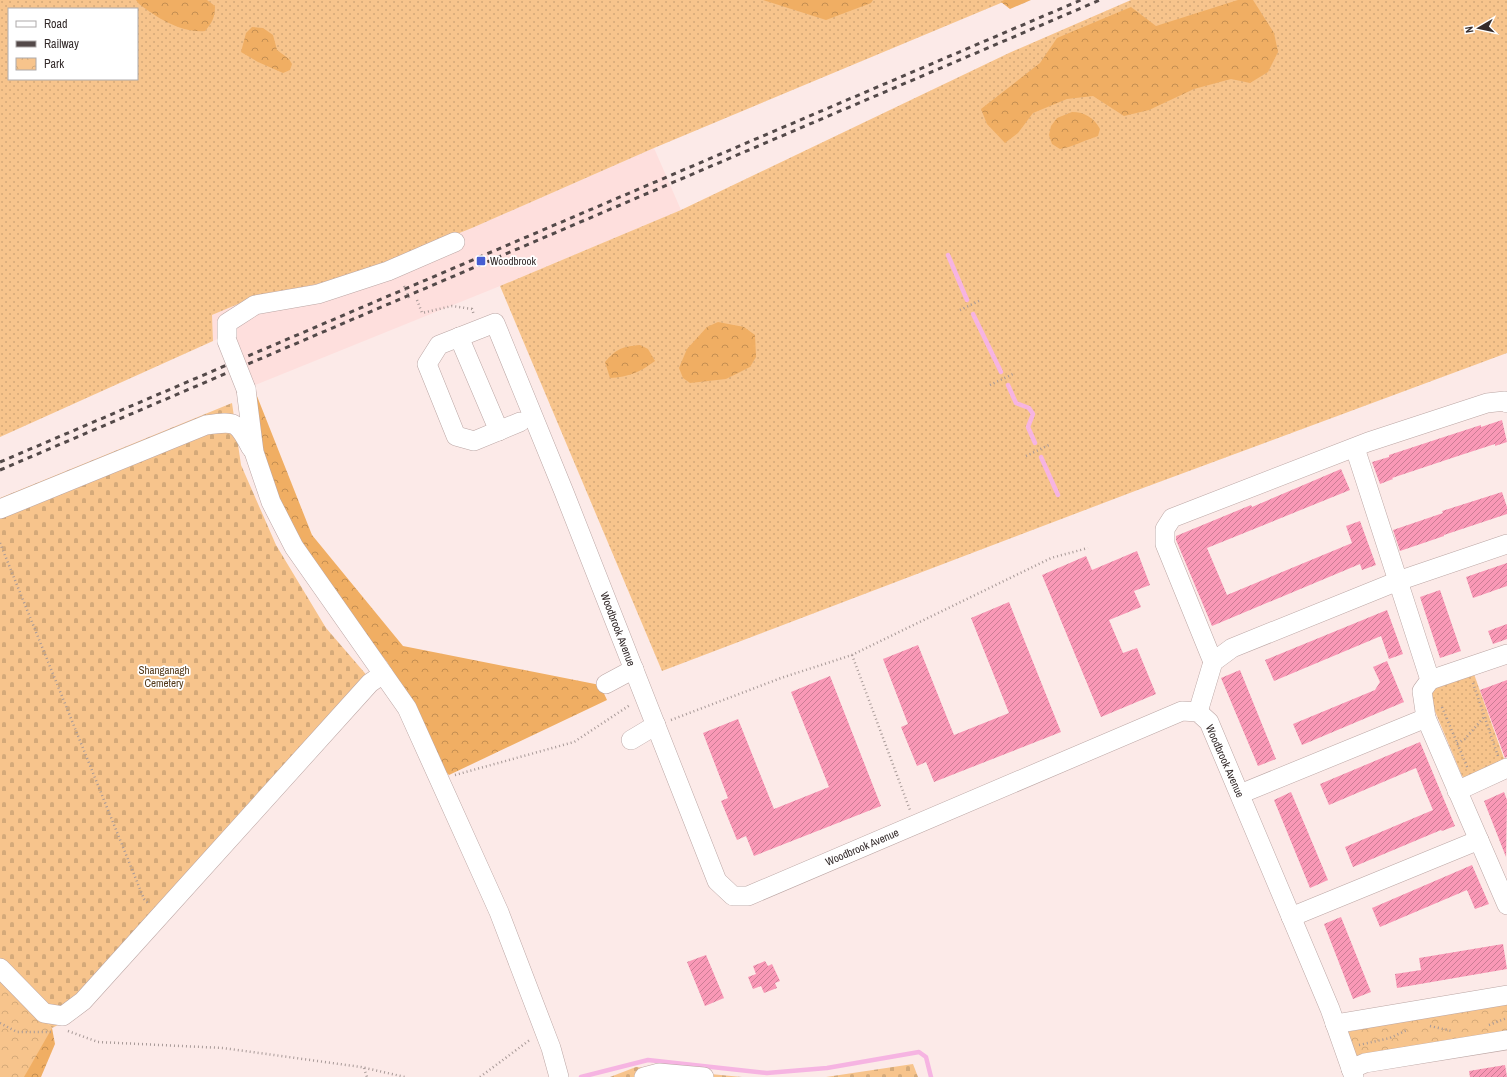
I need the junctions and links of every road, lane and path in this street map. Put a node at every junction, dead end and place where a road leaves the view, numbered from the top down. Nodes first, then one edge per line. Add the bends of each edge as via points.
1 (455, 242) dead end
2 (404, 286) dead end
3 (410, 300) dead end
4 (417, 300) dead end
5 (981, 300) dead end
6 (960, 310) dead end
7 (487, 326) junction
8 (458, 337) junction
9 (1015, 373) dead end
10 (990, 385) dead end
11 (1507, 402) edge
12 (520, 422) dead end
13 (498, 431) junction
14 (1050, 444) dead end
15 (1355, 448) junction
16 (254, 452) junction
17 (1026, 456) dead end
18 (0, 509) edge
19 (0, 543) edge
20 (1507, 544) edge
21 (1088, 548) dead end
22 (1398, 581) junction
23 (1507, 654) edge
24 (852, 655) junction
25 (1213, 662) junction
26 (1468, 667) junction
27 (634, 669) junction
28 (383, 674) junction
29 (1430, 680) junction
30 (606, 684) dead end
31 (644, 696) junction
32 (1442, 706) dead end
33 (1198, 712) junction
34 (1484, 717) junction
35 (1426, 718) junction
36 (656, 725) junction
37 (631, 740) dead end
38 (1457, 743) junction
39 (1505, 769) edge
40 (439, 779) junction
41 (1466, 787) junction
42 (1240, 794) junction
43 (913, 826) junction
44 (1479, 840) junction
45 (1502, 879) edge
46 (1507, 905) edge
47 (160, 915) junction
48 (1291, 917) junction
49 (0, 968) edge
50 (1507, 995) edge
51 (1507, 1018) edge
52 (0, 1023) edge
53 (58, 1024) junction
54 (1335, 1024) junction
55 (1428, 1026) dead end
56 (1487, 1026) dead end
57 (1410, 1029) dead end
58 (1455, 1032) dead end
59 (534, 1037) dead end
60 (1507, 1040) edge
61 (1343, 1048) junction
62 (364, 1068) junction
63 (1352, 1073) edge
64 (367, 1077) edge
65 (405, 1077) edge
66 (480, 1077) edge
67 (559, 1077) edge
68 (644, 1077) edge
69 (704, 1077) edge

1 - 16 street, bridge via 388,271 318,294 255,305 227,323 226,341 246,388
2 - 3 path, bridge
4 - 7 path via 422,313 452,306 472,309
5 - 6 path
7 - 8 street
7 - 27 street, Woodbrook Avenue via 567,500
8 - 13 street
8 - 13 street via 439,345 427,364 456,436 474,441
9 - 10 path
11 - 15 street via 1487,403
12 - 13 street
14 - 17 path
15 - 22 street
15 - 25 street via 1172,518 1165,529 1165,544
16 - 18 street via 242,429 228,422 206,425
16 - 28 street via 271,502 294,547
19 - 47 path via 144,899
20 - 22 street
21 - 24 path via 1051,558
22 - 25 street via 1232,648
22 - 29 street
23 - 26 street
24 - 36 path via 781,678
24 - 43 path via 912,816
25 - 33 street
26 - 29 street
26 - 34 path
27 - 30 street
27 - 31 street, Woodbrook Avenue
28 - 40 street via 407,708
28 - 47 street via 370,683
29 - 35 street via 1422,691
31 - 36 street, Woodbrook Avenue
31 - 40 path via 574,742
32 - 38 path
33 - 42 street, Woodbrook Avenue via 1209,722
33 - 43 street, Woodbrook Avenue via 1182,711
34 - 38 path via 1465,739
34 - 39 path
35 - 41 street
35 - 42 street
36 - 37 street
36 - 43 street, Woodbrook Avenue via 717,881 733,896 748,896
38 - 41 path
39 - 41 street
40 - 67 street via 499,912 551,1048
41 - 44 street
42 - 48 street, Woodbrook Avenue
44 - 45 street
44 - 48 street
45 - 46 street
47 - 53 street via 83,1001
48 - 54 street, Woodbrook Avenue
49 - 53 street
50 - 54 street
51 - 56 path
52 - 53 path via 17,1032
53 - 62 path via 68,1032 98,1042 223,1048
54 - 61 street, Woodbrook Avenue
55 - 58 path
57 - 61 path via 1390,1038
59 - 66 path
60 - 63 street via 1365,1063
61 - 63 street, Woodbrook Avenue
62 - 64 path
62 - 65 path
68 - 69 street via 659,1073

